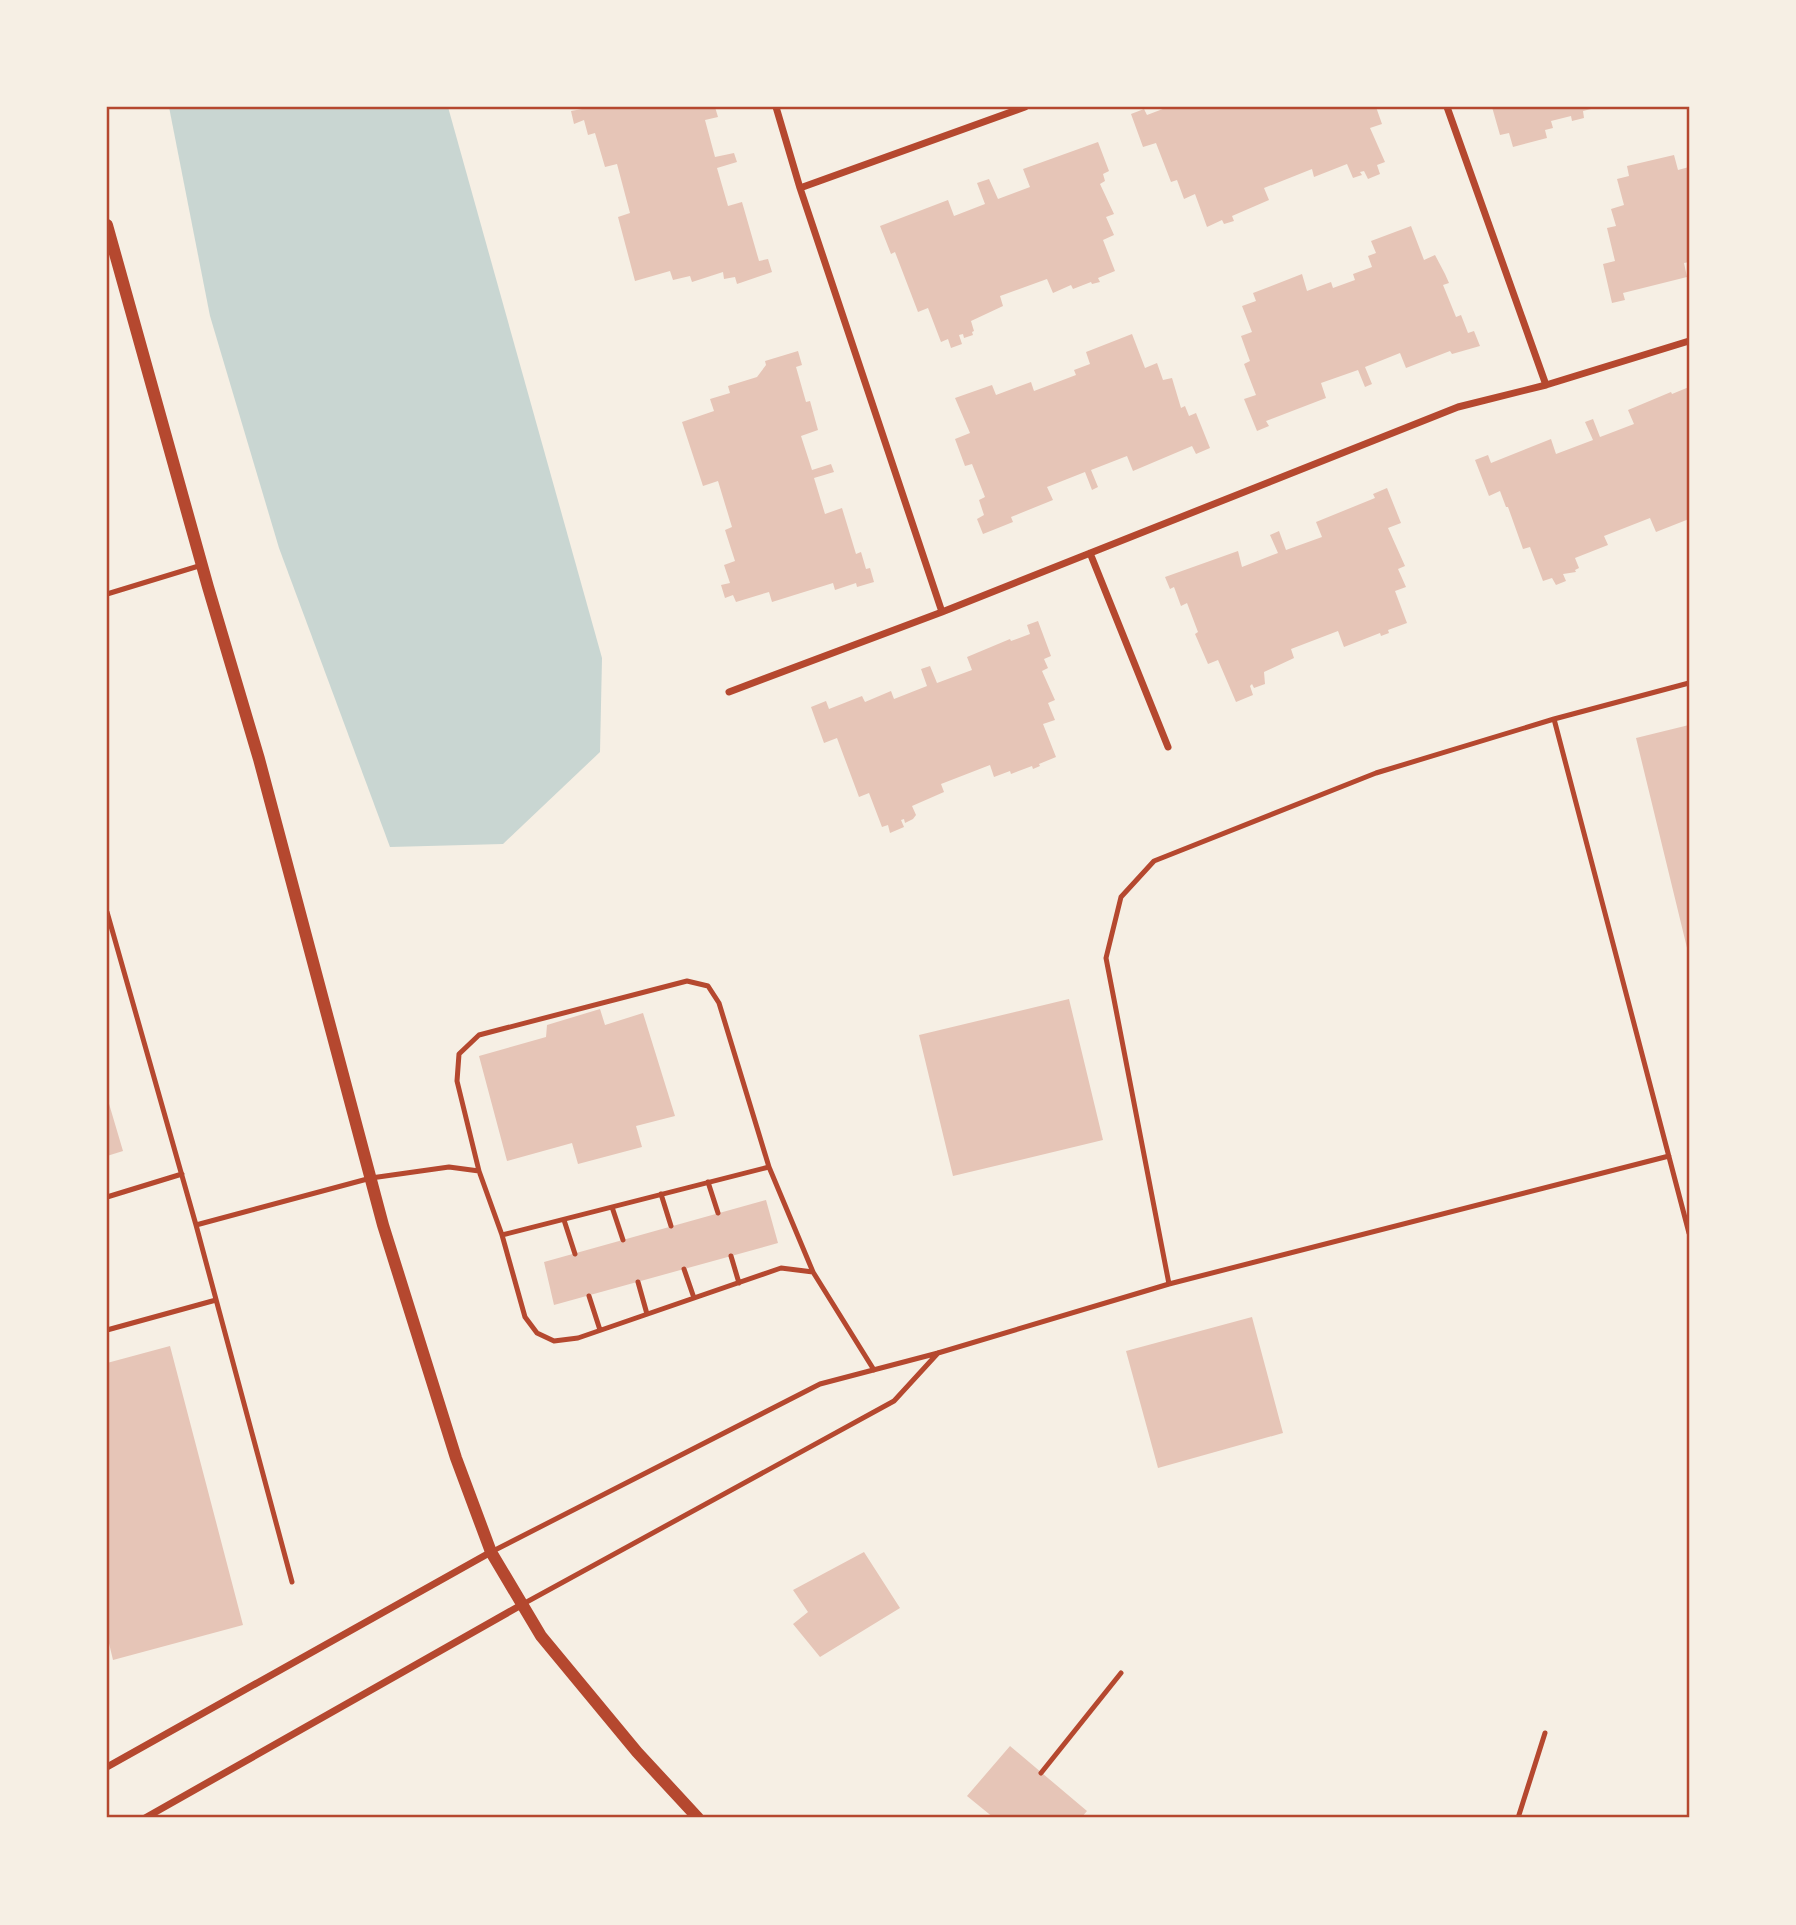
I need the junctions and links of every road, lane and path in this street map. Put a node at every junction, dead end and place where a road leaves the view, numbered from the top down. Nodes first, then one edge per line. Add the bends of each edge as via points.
1 (776, 107) edge
2 (1025, 107) edge
3 (1447, 107) edge
4 (800, 188) junction
5 (107, 225) edge
6 (1689, 341) edge
7 (1546, 385) junction
8 (1090, 553) junction
9 (202, 565) junction
10 (107, 594) edge
11 (942, 612) junction
12 (1689, 683) edge
13 (729, 692) dead end
14 (1553, 719) junction
15 (1168, 747) dead end
16 (107, 912) edge
17 (1669, 1156) junction
18 (769, 1167) junction
19 (479, 1171) junction
20 (182, 1174) junction
21 (371, 1178) junction
22 (708, 1182) junction
23 (661, 1195) junction
24 (107, 1197) edge
25 (612, 1207) junction
26 (718, 1213) dead end
27 (564, 1220) junction
28 (196, 1225) junction
29 (671, 1226) dead end
30 (1689, 1233) edge
31 (502, 1235) junction
32 (623, 1240) dead end
33 (575, 1254) dead end
34 (731, 1256) dead end
35 (684, 1269) dead end
36 (813, 1272) junction
37 (638, 1282) dead end
38 (740, 1283) junction
39 (1168, 1284) junction
40 (589, 1296) dead end
41 (694, 1298) junction
42 (216, 1300) junction
43 (647, 1314) junction
44 (107, 1330) edge
45 (600, 1330) junction
46 (939, 1353) junction
47 (874, 1370) junction
48 (491, 1552) junction
49 (292, 1583) dead end
50 (523, 1604) junction
51 (1121, 1673) dead end
52 (1545, 1733) dead end
53 (107, 1767) edge
54 (1041, 1773) dead end
55 (145, 1818) edge
56 (698, 1818) edge
57 (1518, 1818) edge

1 - 4 street
2 - 4 street
3 - 7 street
4 - 11 street
5 - 9 street
6 - 7 street
7 - 8 street via 1458,407
8 - 11 street
8 - 15 street
9 - 10 lane
9 - 21 street
11 - 13 street
12 - 14 lane
14 - 17 lane
14 - 39 lane via 1376,773 1154,861 1121,897 1106,958
16 - 20 lane
17 - 30 lane
17 - 39 lane
18 - 19 lane via 719,1003 708,986 687,981 479,1035 459,1054 457,1081
18 - 22 lane
18 - 36 lane
19 - 21 lane via 449,1167
19 - 31 lane
20 - 24 lane
20 - 28 lane
21 - 28 lane
21 - 48 street via 456,1458
22 - 23 lane
22 - 26 lane
23 - 25 lane
23 - 29 lane
25 - 27 lane
25 - 32 lane
27 - 31 lane
27 - 33 lane
28 - 42 lane
31 - 45 lane via 525,1317 537,1334 554,1341
34 - 38 lane
35 - 41 lane
36 - 38 lane via 781,1268
36 - 47 lane
37 - 43 lane
38 - 41 lane
39 - 46 lane
40 - 45 lane
41 - 43 lane
42 - 44 lane
42 - 49 lane
43 - 45 lane
46 - 47 lane
46 - 50 lane via 894,1401
47 - 48 lane via 820,1384
48 - 50 street
48 - 53 street
50 - 55 street
50 - 56 street via 577,1682
51 - 54 lane
52 - 57 lane

